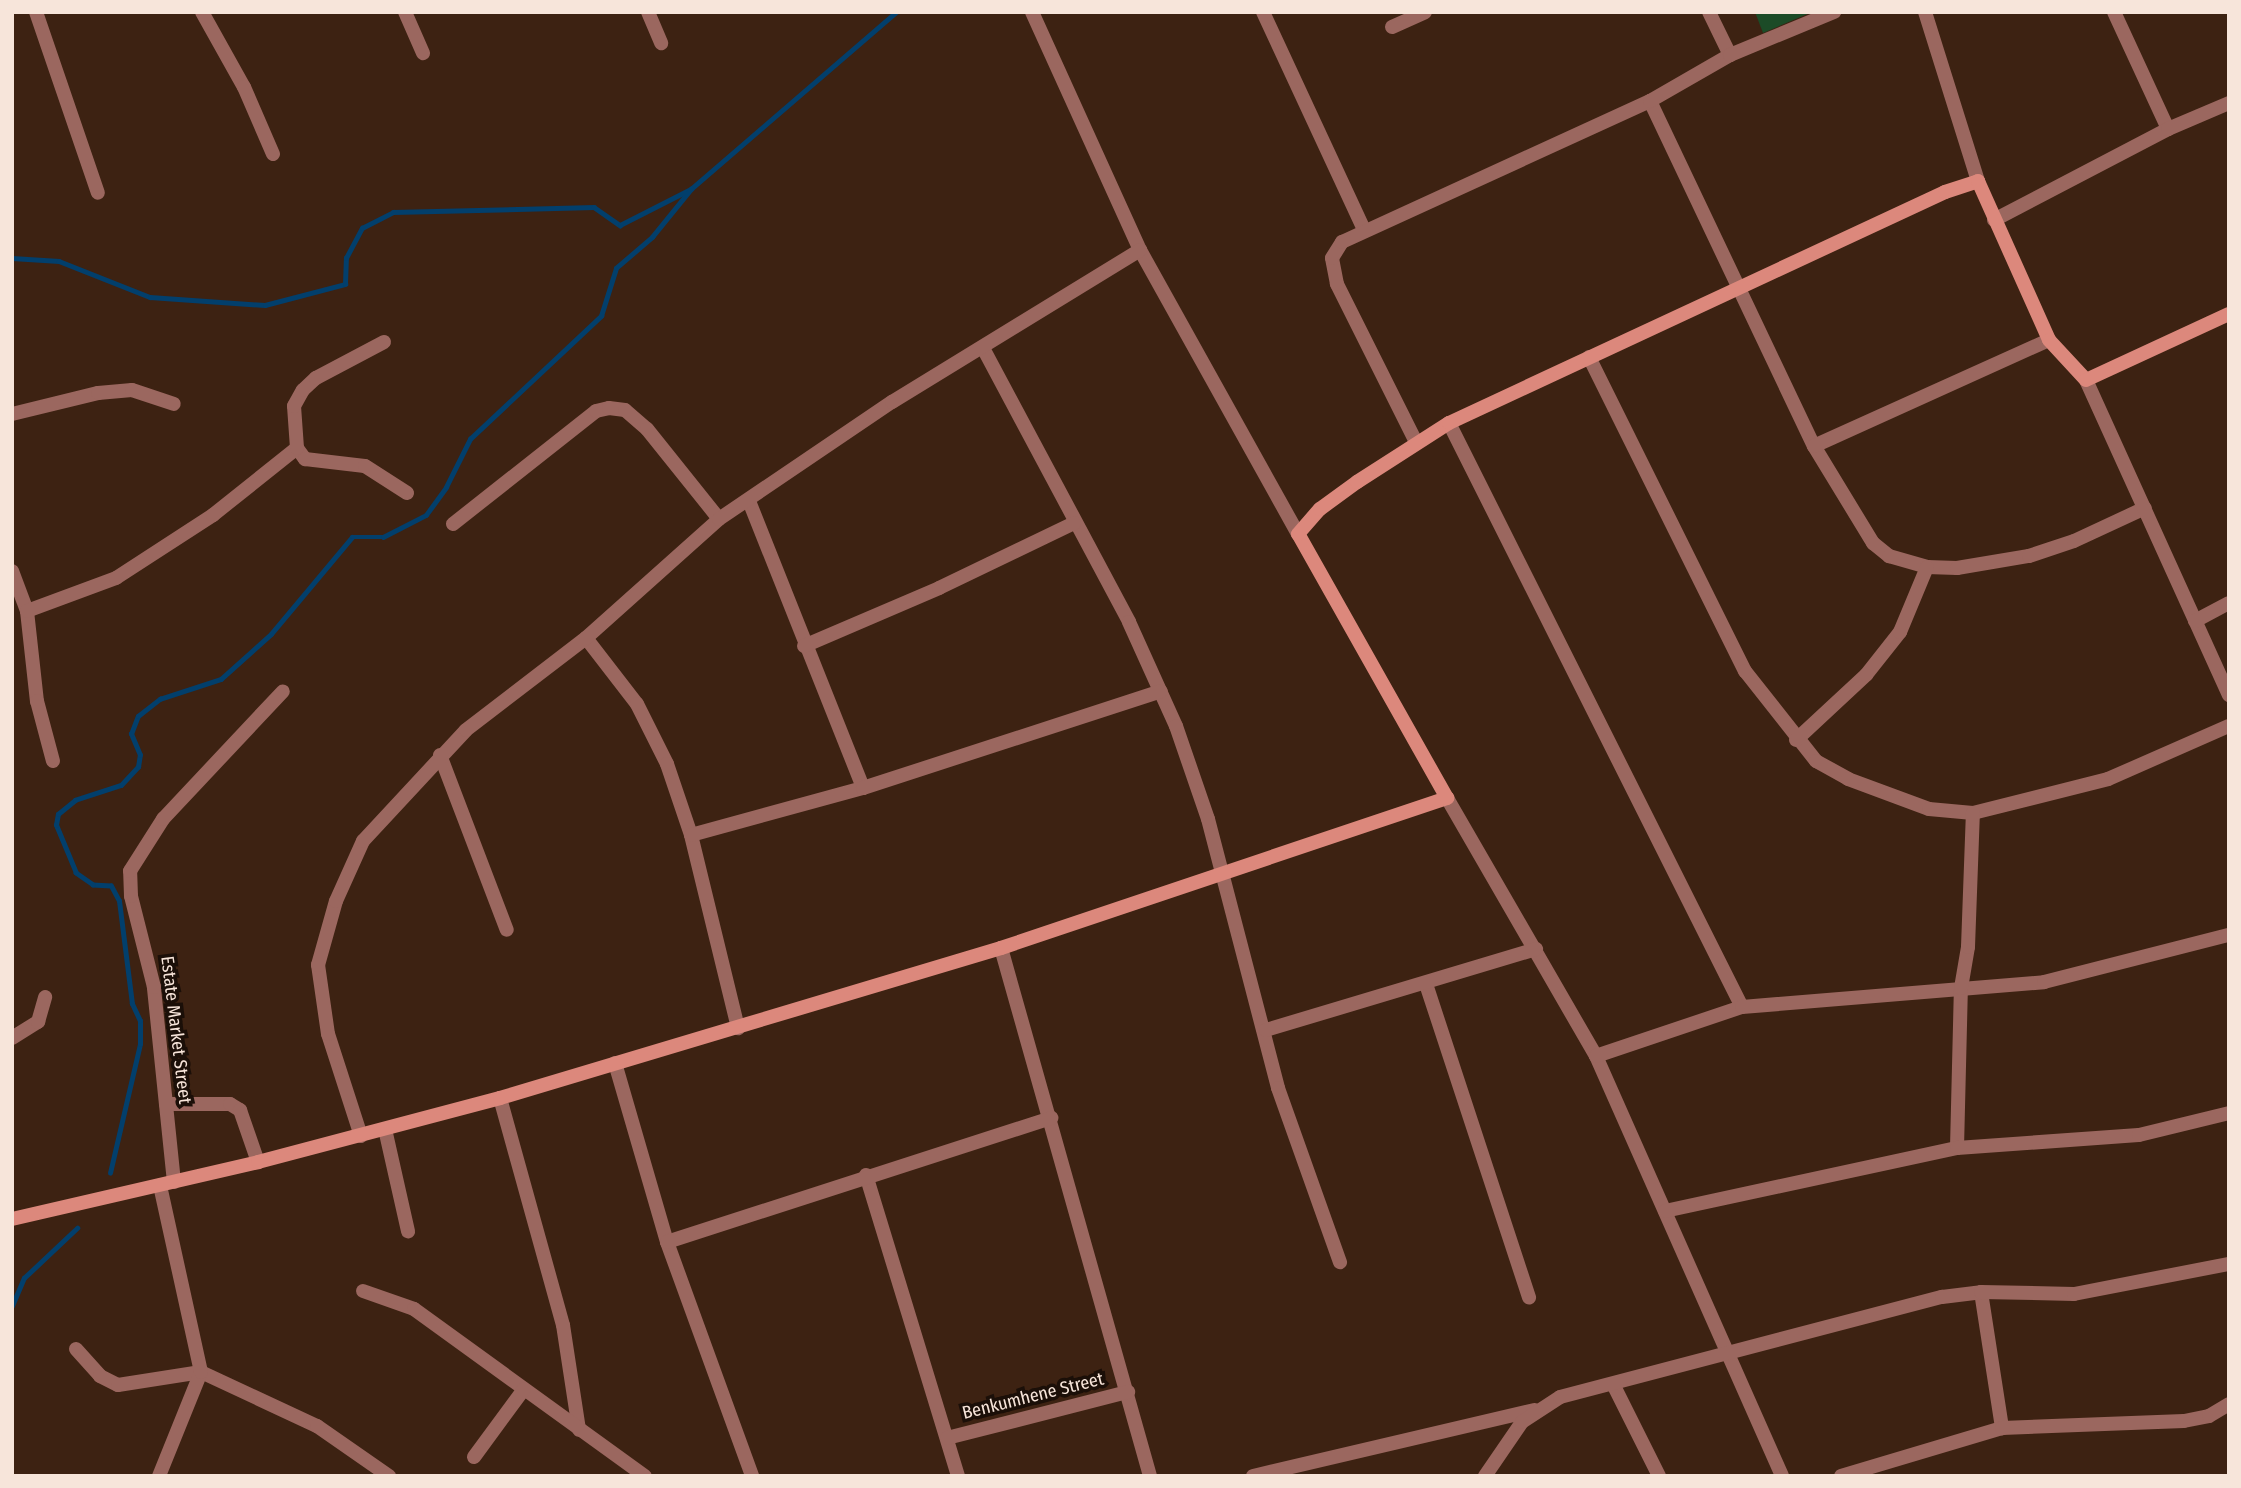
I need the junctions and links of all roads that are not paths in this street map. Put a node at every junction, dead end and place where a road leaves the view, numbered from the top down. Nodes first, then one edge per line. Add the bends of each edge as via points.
1 (36, 12) edge
2 (202, 12) edge
3 (405, 12) edge
4 (648, 12) edge
5 (1032, 12) edge
6 (1264, 12) edge
7 (1425, 12) edge
8 (1709, 12) edge
9 (1834, 12) edge
10 (2114, 12) edge
11 (1928, 13) edge
12 (1392, 27) dead end
13 (661, 43) dead end
14 (423, 52) dead end
15 (1730, 55) junction
16 (1650, 100) junction
17 (2229, 103) edge
18 (2168, 129) junction
19 (273, 154) dead end
20 (1978, 181) junction
21 (98, 193) dead end
22 (1994, 220) junction
23 (1364, 230) junction
24 (1140, 250) junction
25 (1736, 286) junction
26 (2229, 314) edge
27 (2049, 340) junction
28 (384, 342) dead end
29 (983, 348) junction
30 (1589, 357) junction
31 (2086, 380) junction
32 (174, 404) dead end
33 (12, 414) edge
34 (1450, 423) junction
35 (1416, 442) junction
36 (1814, 446) junction
37 (298, 448) junction
38 (407, 493) dead end
39 (749, 501) junction
40 (2145, 508) junction
41 (719, 519) junction
42 (1074, 523) junction
43 (453, 524) dead end
44 (1298, 534) junction
45 (1927, 567) junction
46 (12, 571) edge
47 (2229, 603) edge
48 (27, 611) junction
49 (2195, 621) junction
50 (586, 638) junction
51 (804, 646) junction
52 (283, 691) dead end
53 (1161, 691) junction
54 (2229, 695) edge
55 (2229, 726) edge
56 (1796, 740) junction
57 (440, 755) junction
58 (53, 761) dead end
59 (863, 788) junction
60 (1447, 798) junction
61 (1973, 813) junction
62 (691, 835) junction
63 (1223, 875) junction
64 (507, 930) dead end
65 (2229, 935) edge
66 (1001, 948) junction
67 (1536, 949) junction
68 (1426, 984) junction
69 (1961, 988) junction
70 (45, 997) dead end
71 (1742, 1007) junction
72 (738, 1028) junction
73 (1266, 1030) junction
74 (12, 1038) edge
75 (1596, 1056) junction
76 (615, 1063) junction
77 (500, 1098) junction
78 (166, 1104) junction
79 (2229, 1113) edge
80 (1051, 1118) junction
81 (385, 1129) junction
82 (361, 1136) junction
83 (1957, 1148) junction
84 (258, 1162) junction
85 (866, 1175) junction
86 (167, 1184) junction
87 (1665, 1210) junction
88 (12, 1219) edge
89 (408, 1231) dead end
90 (667, 1242) junction
91 (1340, 1262) dead end
92 (2229, 1264) edge
93 (363, 1291) dead end
94 (1981, 1292) junction
95 (1529, 1298) dead end
96 (76, 1349) dead end
97 (1727, 1350) junction
98 (201, 1372) junction
99 (1614, 1384) junction
100 (524, 1389) junction
101 (1128, 1392) junction
102 (2229, 1404) edge
103 (1535, 1410) junction
104 (2002, 1429) junction
105 (579, 1430) junction
106 (947, 1438) junction
107 (474, 1457) dead end
108 (159, 1476) edge
109 (389, 1476) edge
110 (645, 1476) edge
111 (752, 1476) edge
112 (958, 1476) edge
113 (1150, 1476) edge
114 (1253, 1476) edge
115 (1485, 1476) edge
116 (1659, 1476) edge
117 (1782, 1476) edge
118 (1841, 1476) edge

1 - 21 street
2 - 19 street via 244,87
3 - 14 street
4 - 13 street
5 - 24 street
6 - 23 street
7 - 12 street
8 - 15 street
9 - 15 street
10 - 18 street
11 - 20 street
15 - 16 street
16 - 23 street
16 - 25 street
17 - 18 street
18 - 22 street
20 - 22 street
20 - 25 street
22 - 27 street
23 - 35 street via 1342,242 1332,258 1338,284
24 - 29 street
24 - 44 street
25 - 30 street
25 - 36 street
26 - 31 street
27 - 31 street
27 - 36 street
28 - 37 street via 316,378 303,390 294,407
29 - 39 street via 891,402
29 - 42 street
30 - 34 street
30 - 56 street via 1745,671
31 - 40 street
32 - 33 street via 132,390 98,393
34 - 35 street
34 - 71 street
35 - 44 street via 1320,509
36 - 45 street via 1873,543 1889,556
37 - 38 street via 304,459 366,466
37 - 48 street via 213,515 116,578
39 - 41 street
39 - 51 street
40 - 45 street via 2029,556 1957,568
40 - 49 street
41 - 43 street via 647,429 625,410 609,408 596,411
41 - 50 street
42 - 51 street
42 - 53 street
44 - 60 street
45 - 56 street via 1900,632 1866,675
46 - 48 street
47 - 49 street
48 - 58 street via 37,701
49 - 54 street
50 - 57 street
50 - 62 street via 643,716 667,764
51 - 59 street
52 - 78 street, Estate Market Street via 163,819 130,872 131,896 154,987
53 - 59 street
53 - 63 street via 1193,775
55 - 61 street via 2108,779
56 - 61 street via 1815,761 1860,783 1929,809
57 - 64 street
57 - 82 street via 363,841 336,901 318,965 328,1034
59 - 62 street
60 - 63 street
60 - 67 street
61 - 69 street via 1968,947
62 - 72 street
63 - 66 street
63 - 73 street
65 - 69 street via 2044,982
66 - 72 street
66 - 80 street
67 - 68 street
67 - 75 street
68 - 73 street
68 - 95 street
69 - 71 street
69 - 83 street
70 - 74 street via 38,1022
71 - 75 street
72 - 76 street
73 - 91 street via 1278,1088
75 - 87 street
76 - 77 street
76 - 90 street
77 - 81 street
77 - 105 street via 563,1325
78 - 84 street via 230,1104 240,1110
78 - 86 street, Estate Market Street
79 - 83 street via 2139,1135
80 - 85 street
80 - 101 street
81 - 82 street
81 - 89 street
82 - 84 street
83 - 87 street
84 - 86 street
85 - 90 street
85 - 106 street
86 - 88 street
86 - 98 street, Estate Market Street
87 - 97 street
90 - 111 street
92 - 94 street via 2074,1294
93 - 100 street via 414,1309
94 - 97 street
94 - 104 street
96 - 98 street via 100,1376 118,1385
97 - 99 street
97 - 117 street
98 - 108 street
98 - 109 street via 317,1426
99 - 103 street via 1560,1397
99 - 116 street
100 - 105 street
100 - 107 street
101 - 106 street, Benkumhene Street
101 - 113 street
102 - 104 street via 2209,1416 2184,1421
103 - 114 street
103 - 115 street
104 - 118 street
105 - 110 street
106 - 112 street

